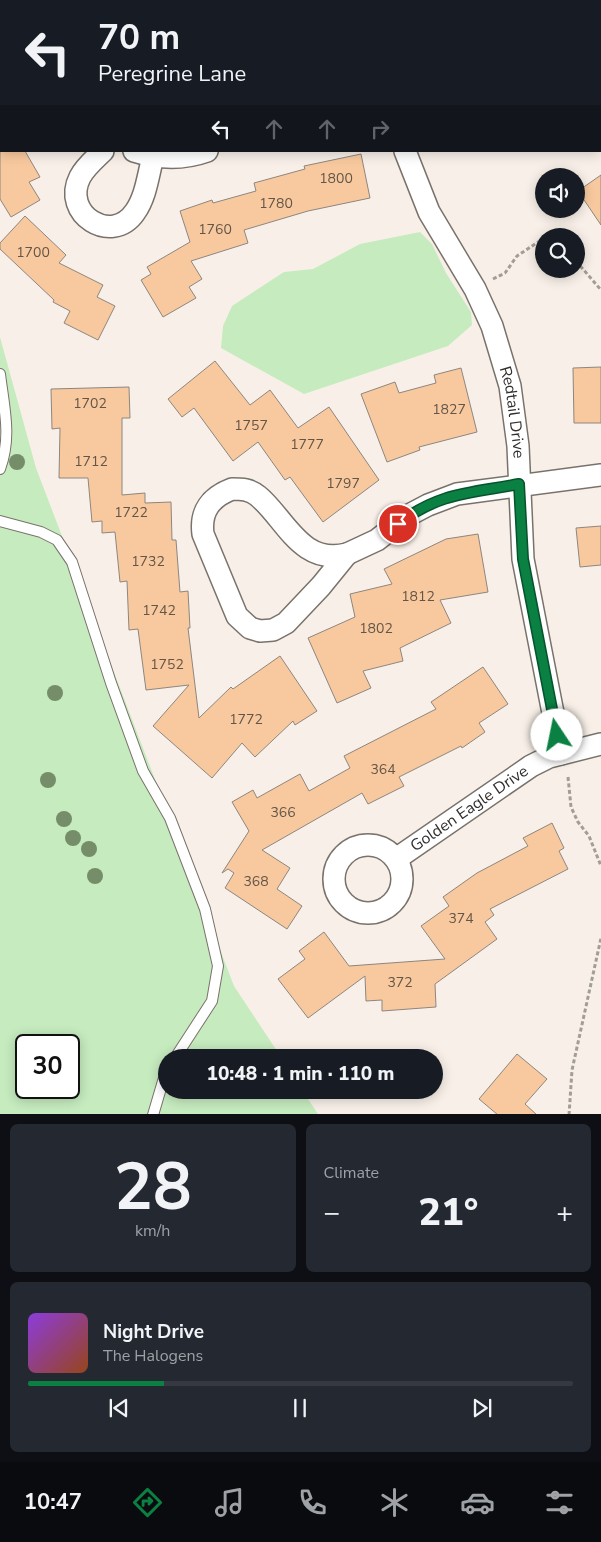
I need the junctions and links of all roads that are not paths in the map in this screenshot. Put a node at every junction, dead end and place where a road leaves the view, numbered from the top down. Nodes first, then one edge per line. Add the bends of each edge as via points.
1 (102, 152) edge
2 (202, 152) edge
3 (405, 152) edge
4 (144, 154) edge
5 (0, 374) edge
6 (0, 469) edge
7 (601, 475) edge
8 (519, 484) junction
9 (0, 521) edge
10 (347, 554) junction
11 (601, 744) edge
12 (561, 754) junction
13 (396, 858) dead end
14 (181, 1049) edge
15 (158, 1097) edge
16 (153, 1114) edge

1 - 4 street via 80,177 76,189 79,210 88,220 99,226 112,227 124,223 141,204
2 - 4 street via 173,158
3 - 8 street, Redtail Drive via 429,212 475,289 492,326 510,386
5 - 6 lane via 6,450
7 - 8 street
8 - 10 street via 457,494 428,505 409,515 377,540
8 - 12 street, Redtail Drive via 523,559
9 - 14 lane via 41,532 57,540 72,562 110,683 143,771 170,818 205,909 218,966 212,1001
10 - 10 street via 286,623 273,630 260,631 250,628 237,616 203,534 204,514 210,501 220,493 245,489 257,495 294,539 326,555
11 - 12 street, Golden Eagle Drive
12 - 13 street, Golden Eagle Drive via 531,766
15 - 16 lane

